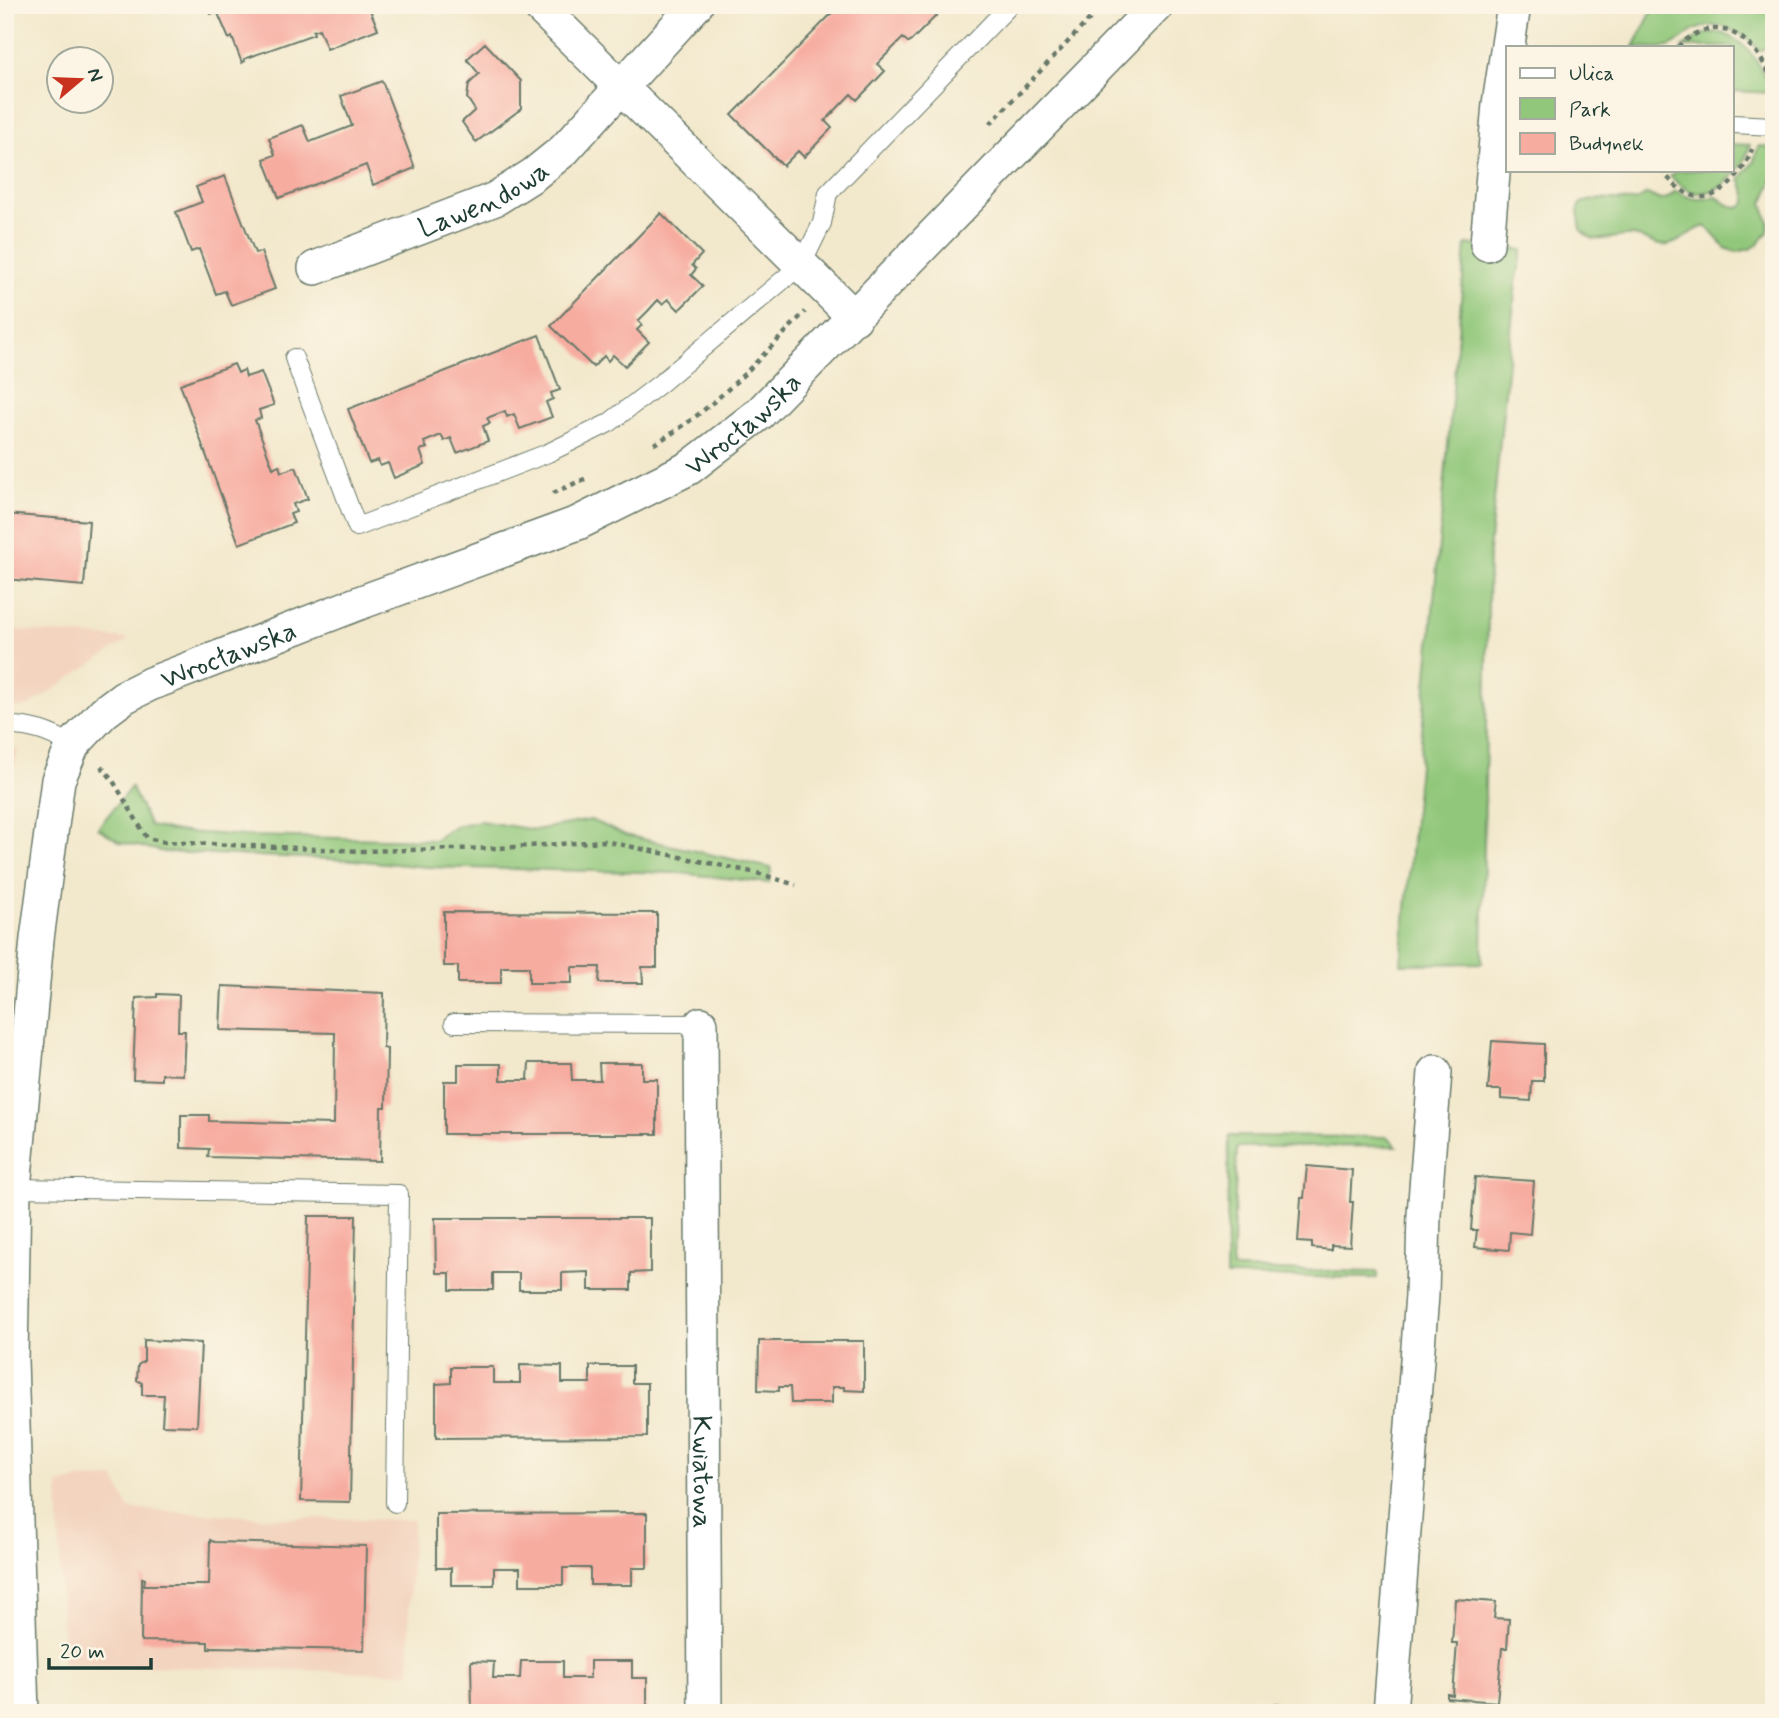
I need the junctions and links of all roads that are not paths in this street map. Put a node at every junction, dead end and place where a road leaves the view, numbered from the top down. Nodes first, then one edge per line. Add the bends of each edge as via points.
1 (538, 5) edge
2 (696, 5) edge
3 (1010, 5) edge
4 (1157, 5) edge
5 (1514, 5) edge
6 (1509, 46) edge
7 (1506, 78) edge
8 (622, 86) junction
9 (1503, 105) edge
10 (1734, 124) edge
11 (1774, 127) edge
12 (1487, 244) dead end
13 (802, 264) junction
14 (315, 268) dead end
15 (855, 318) junction
16 (294, 358) dead end
17 (5, 726) edge
18 (73, 745) junction
19 (454, 1023) dead end
20 (701, 1024) joint
21 (1435, 1072) dead end
22 (14, 1188) junction
23 (395, 1503) dead end
24 (22, 1713) edge
25 (705, 1713) edge
26 (1390, 1713) edge

1 - 8 street
2 - 8 street, Lawendowa
3 - 13 lane via 828,192 822,223
4 - 15 street, Wrocławska
5 - 6 street
7 - 9 street
8 - 13 street
8 - 14 street, Lawendowa via 564,150 495,199
9 - 12 street
10 - 11 lane
13 - 15 street
13 - 16 lane via 609,423 548,453 357,527
15 - 18 street, Wrocławska via 759,414 689,468 578,523 150,684 104,712
17 - 18 lane via 44,730
18 - 22 street, Wrocławska via 58,780 51,826
19 - 20 lane
20 - 25 street, Kwiatowa
21 - 26 street
22 - 23 lane via 399,1194
22 - 24 street, Wrocławska via 11,1360

